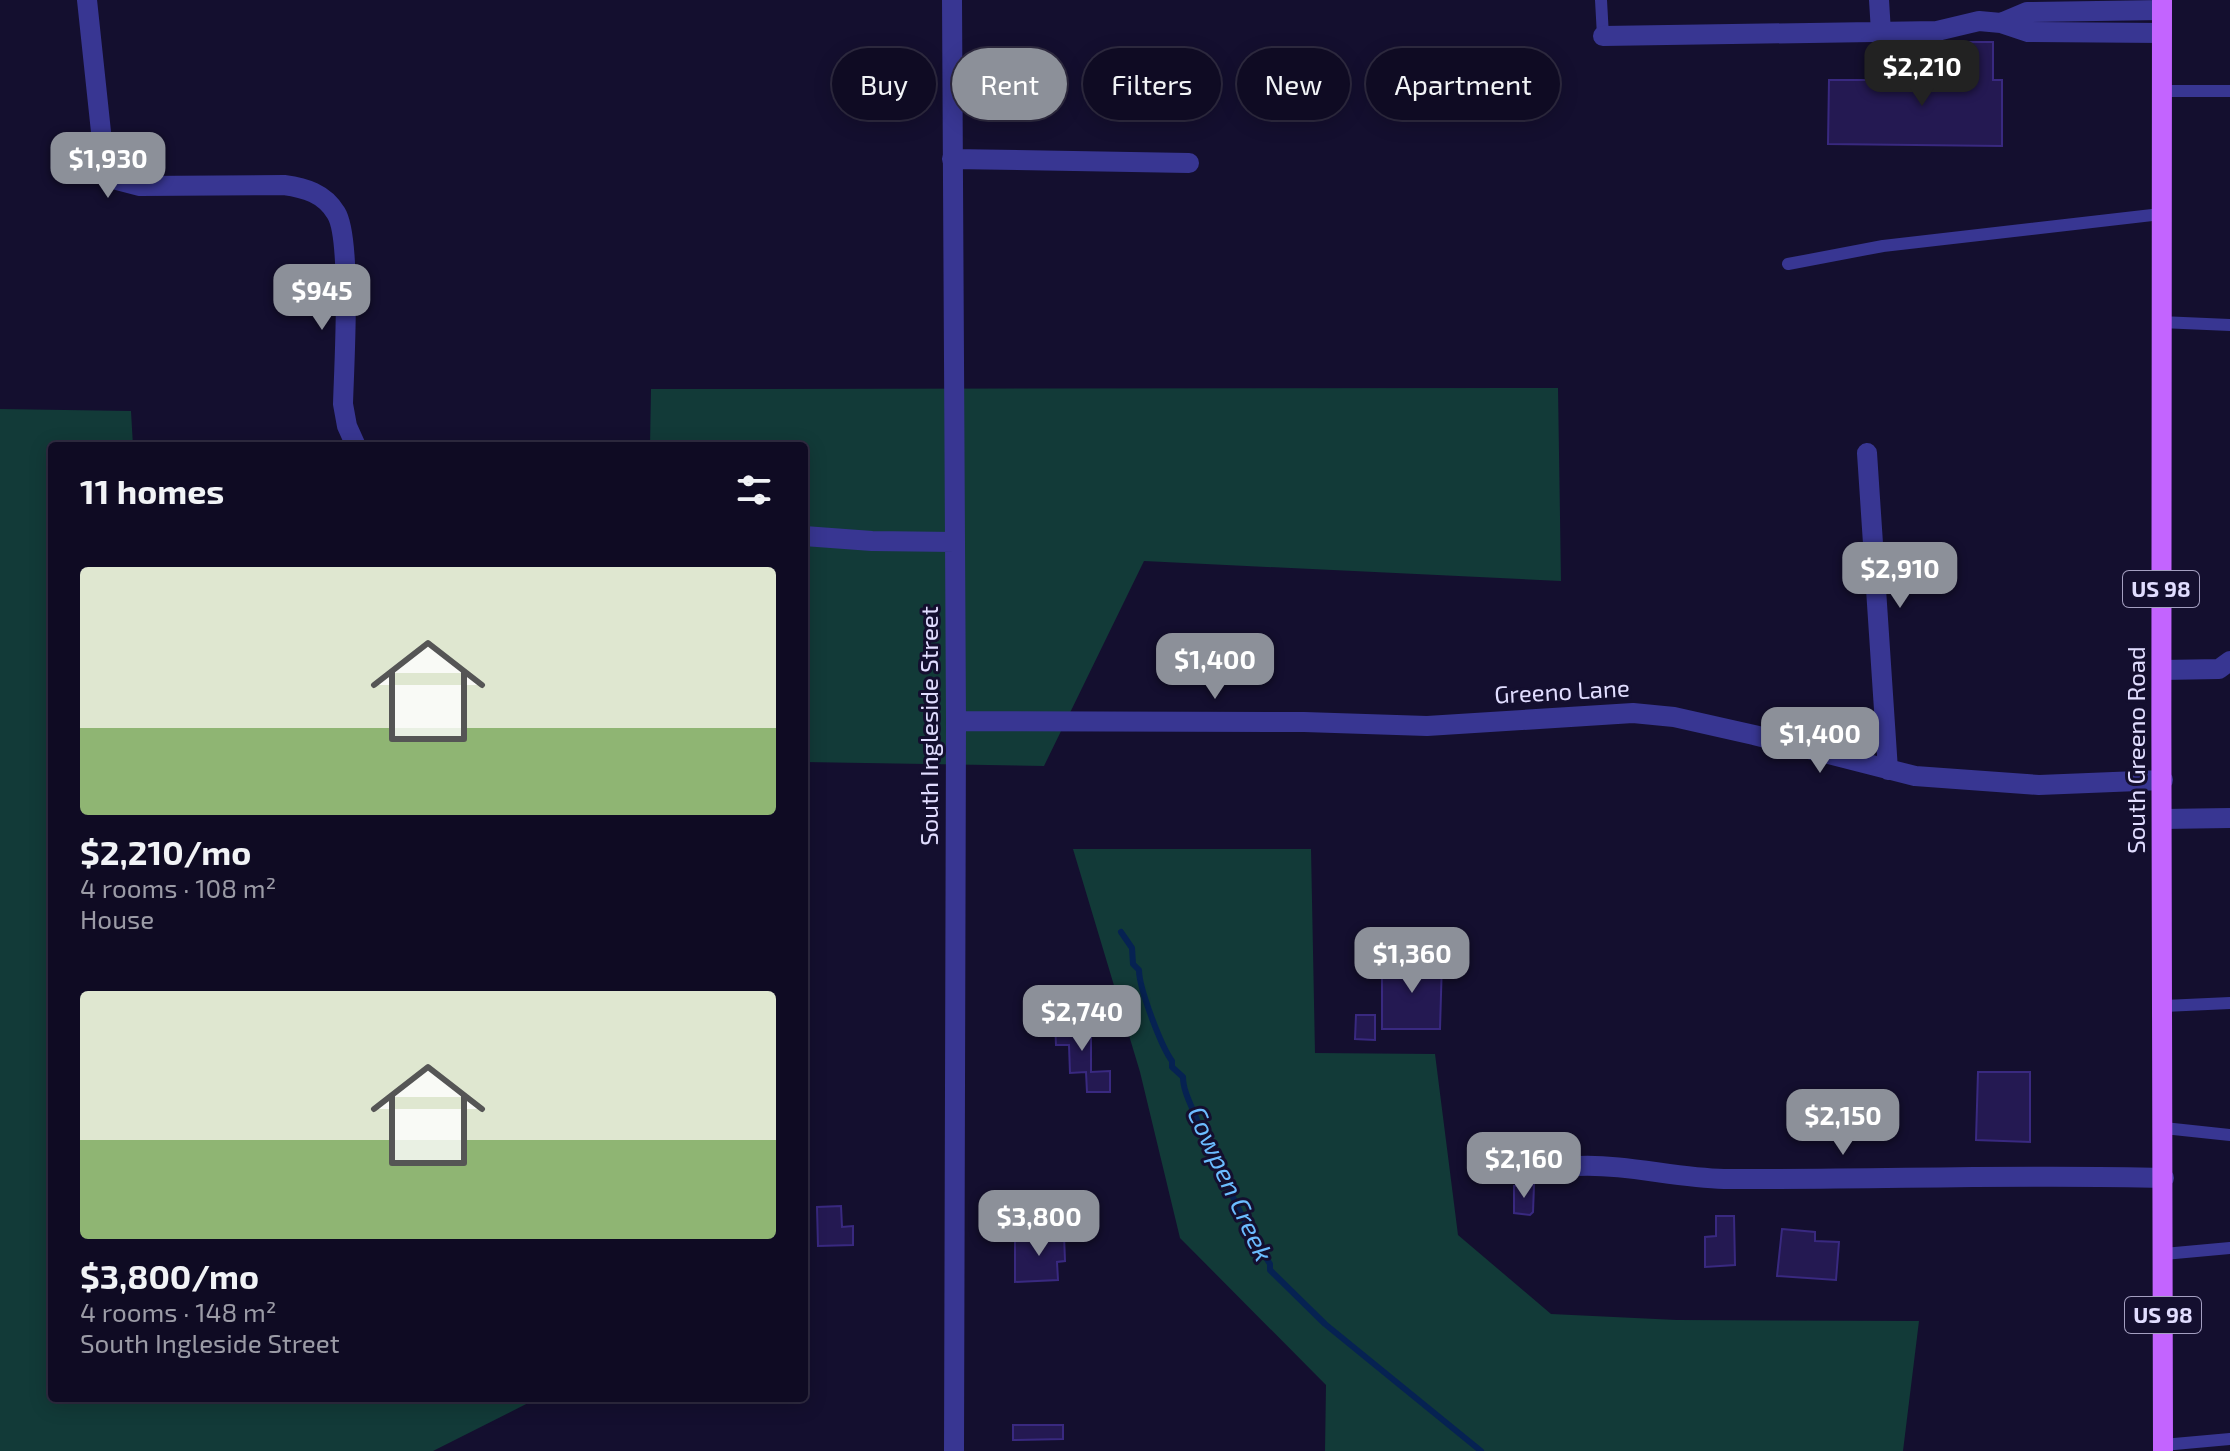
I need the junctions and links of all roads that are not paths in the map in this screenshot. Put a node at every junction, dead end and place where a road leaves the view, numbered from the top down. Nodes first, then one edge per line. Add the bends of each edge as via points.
1 (87, 0) edge
2 (952, 0) edge
3 (1601, 0) edge
4 (1879, 0) edge
5 (2162, 5) edge
6 (2035, 6) edge
7 (2001, 23) junction
8 (1881, 32) junction
9 (2162, 33) junction
10 (1603, 36) joint
11 (2161, 91) junction
12 (2230, 91) edge
13 (952, 159) junction
14 (1189, 163) dead end
15 (2161, 214) junction
16 (1788, 264) dead end
17 (2160, 322) junction
18 (2230, 325) edge
19 (354, 442) edge
20 (1867, 453) dead end
21 (808, 536) edge
22 (955, 542) junction
23 (2226, 669) edge
24 (2162, 670) junction
25 (956, 721) junction
26 (1888, 770) junction
27 (2163, 780) junction
28 (2230, 818) edge
29 (2163, 819) junction
30 (2230, 1003) edge
31 (2164, 1006) junction
32 (2164, 1128) junction
33 (2230, 1135) edge
34 (1578, 1166) dead end
35 (2164, 1178) junction
36 (2230, 1248) edge
37 (2164, 1254) junction
38 (2230, 1439) edge
39 (2163, 1448) edge
40 (954, 1451) edge

1 - 19 street via 104,160 117,180 140,186 304,188 323,197 338,214 343,237 343,404
2 - 13 street, South Ingleside Street
3 - 10 lane
4 - 8 street
5 - 6 street
5 - 9 main road, South Greeno Road / US 98
6 - 7 street
7 - 8 street
7 - 9 street via 2028,32
8 - 10 street
9 - 11 main road, South Greeno Road / US 98
11 - 12 lane
11 - 15 main road, South Greeno Road / US 98
13 - 14 street
13 - 22 street, South Ingleside Street
15 - 16 lane via 1883,246
15 - 17 main road, South Greeno Road / US 98
17 - 18 lane
17 - 24 main road, South Greeno Road / US 98
20 - 26 street
21 - 22 street
22 - 25 street, South Ingleside Street
23 - 24 street
24 - 27 main road, South Greeno Road / US 98
25 - 26 street, Greeno Lane via 1427,726 1633,713 1674,717
25 - 40 street, South Ingleside Street
26 - 27 street, Greeno Lane via 1997,784
27 - 29 main road, South Greeno Road / US 98
28 - 29 street
29 - 31 main road, South Greeno Road / US 98
30 - 31 lane
31 - 32 main road, South Greeno Road / US 98
32 - 33 lane
32 - 35 main road, South Greeno Road / US 98
34 - 35 street via 1699,1179
35 - 37 main road, South Greeno Road / US 98
36 - 37 lane
37 - 39 main road, South Greeno Road / US 98
38 - 39 lane

